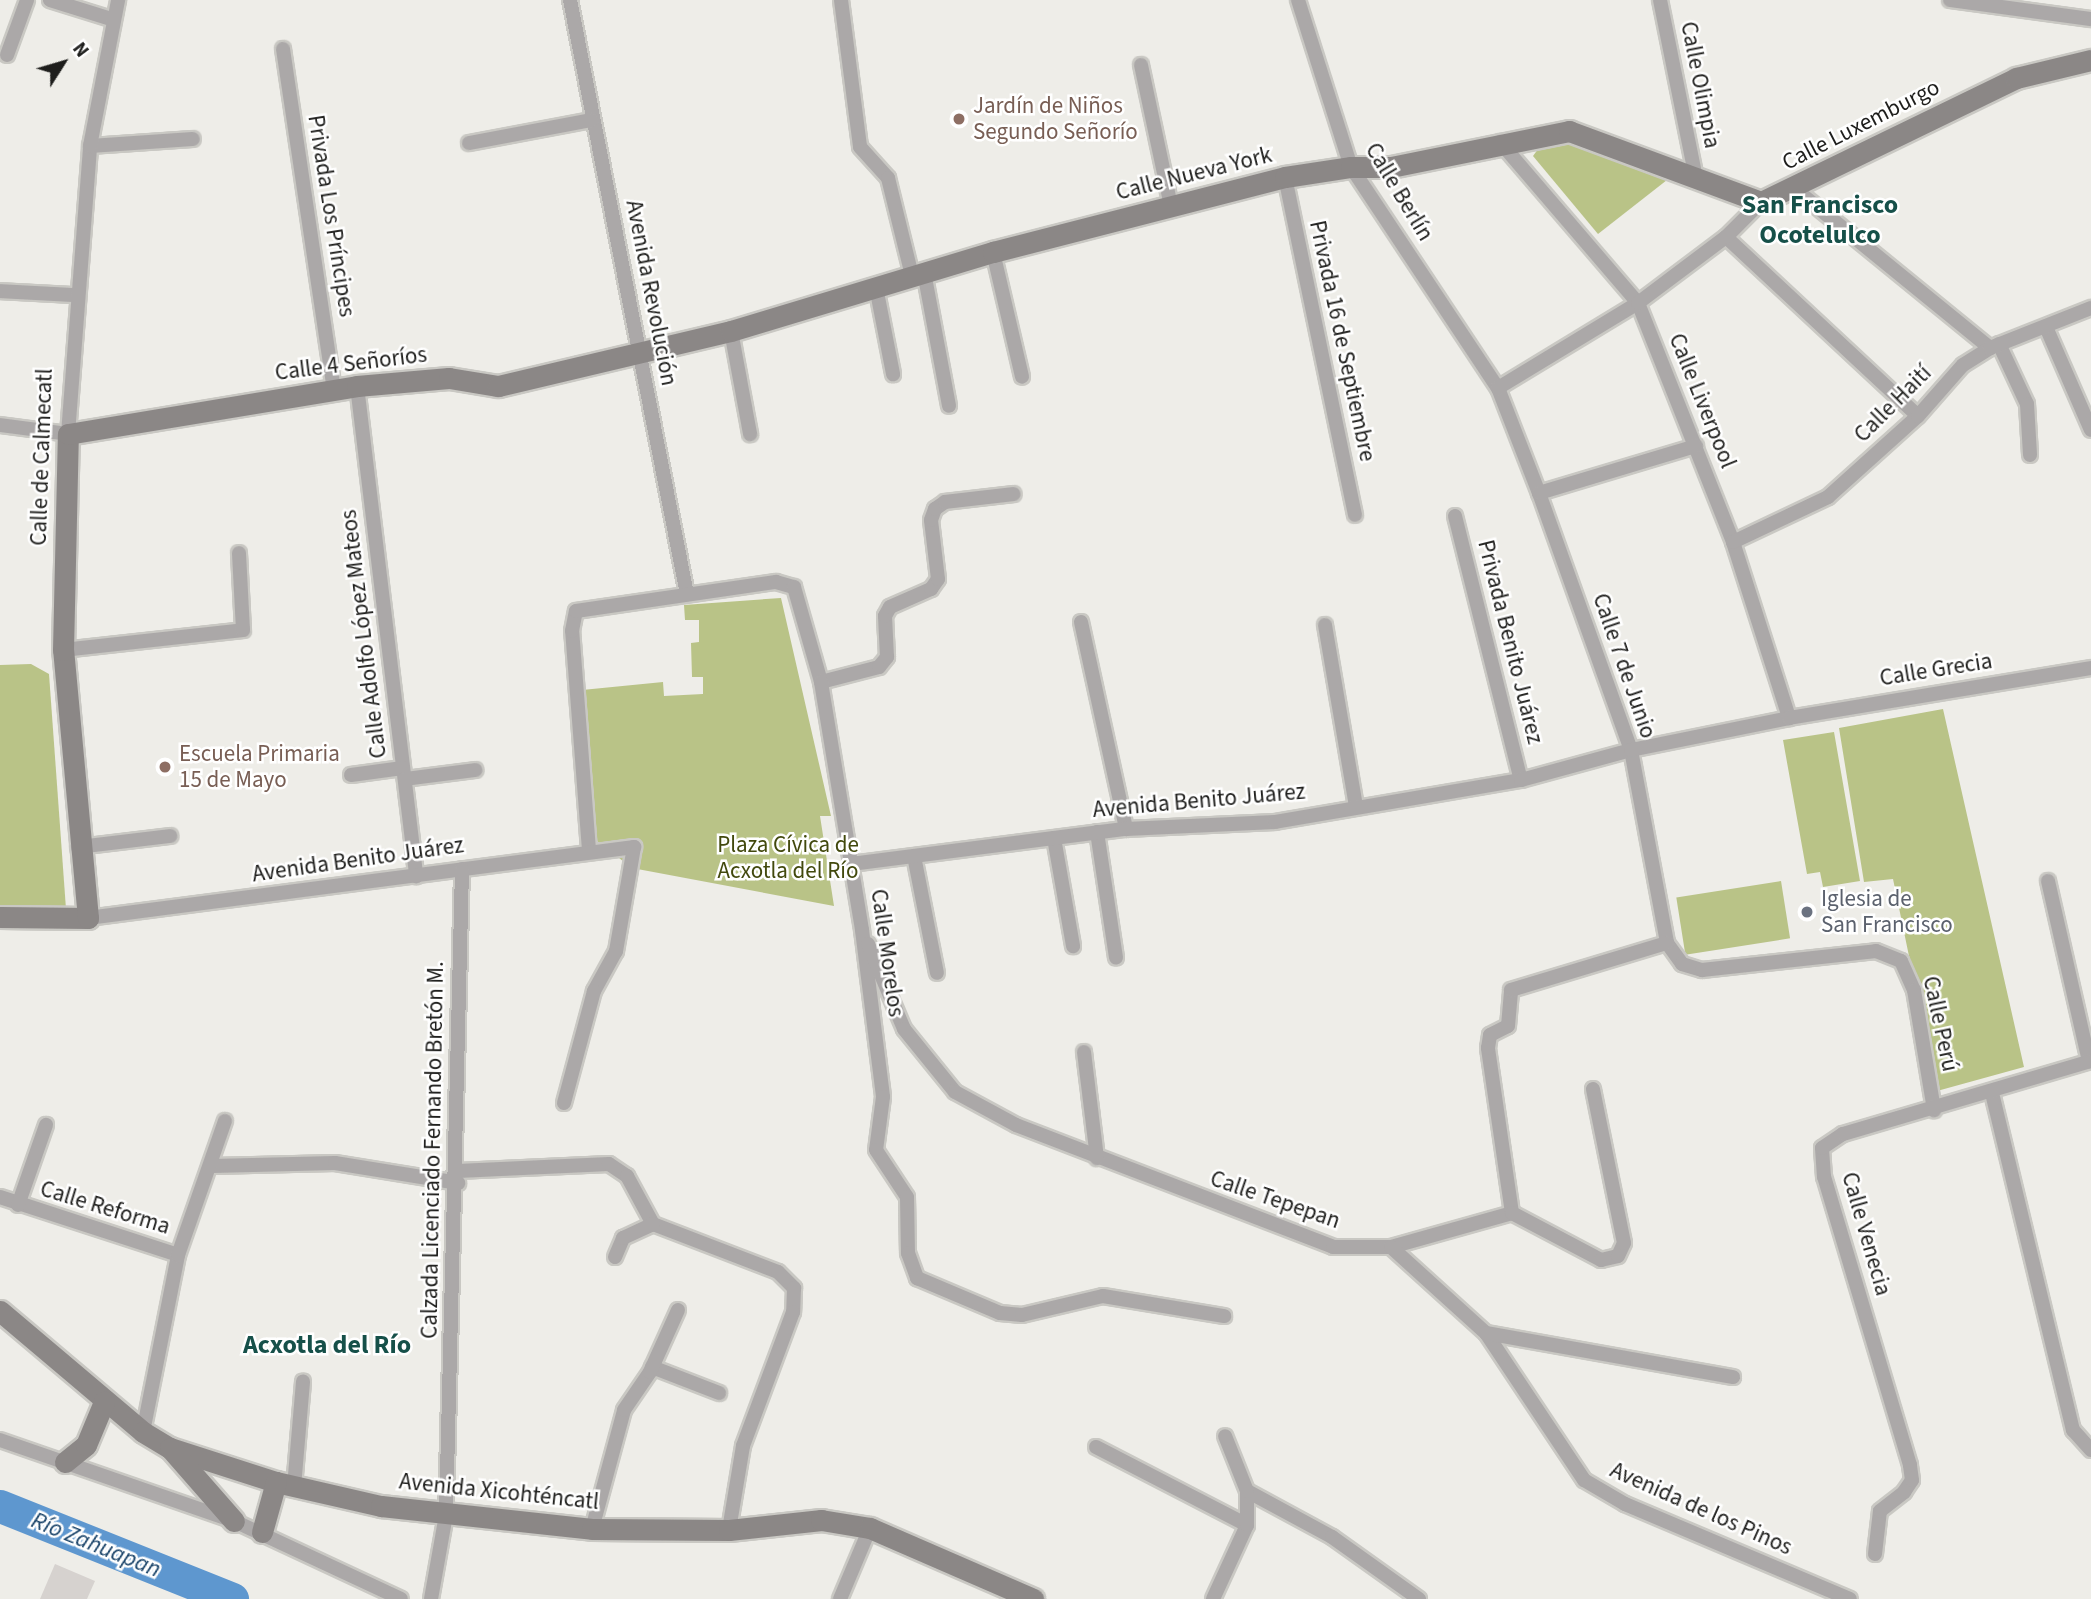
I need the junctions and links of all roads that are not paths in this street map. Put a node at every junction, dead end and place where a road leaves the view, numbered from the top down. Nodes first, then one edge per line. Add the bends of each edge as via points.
1 (27, 0) edge
2 (50, 0) edge
3 (118, 0) edge
4 (570, 0) edge
5 (841, 0) edge
6 (1298, 0) edge
7 (1660, 0) edge
8 (1950, 0) edge
9 (111, 19) junction
10 (2091, 19) edge
11 (283, 49) dead end
12 (7, 55) dead end
13 (2091, 60) edge
14 (1141, 65) dead end
15 (592, 120) junction
16 (193, 139) dead end
17 (469, 142) dead end
18 (1500, 142) junction
19 (90, 146) junction
20 (1352, 167) junction
21 (1285, 177) junction
22 (1696, 179) junction
23 (1795, 189) junction
24 (1761, 202) junction
25 (1171, 206) junction
26 (1726, 237) junction
27 (993, 252) junction
28 (918, 274) junction
29 (876, 287) junction
30 (0, 291) edge
31 (75, 295) junction
32 (1638, 303) junction
33 (2091, 308) edge
34 (2046, 327) junction
35 (732, 331) junction
36 (1995, 346) junction
37 (640, 353) junction
38 (893, 374) dead end
39 (1021, 377) dead end
40 (357, 386) junction
41 (1498, 388) junction
42 (334, 389) junction
43 (949, 406) dead end
44 (1918, 416) junction
45 (0, 425) edge
46 (2091, 430) edge
47 (68, 434) junction
48 (750, 435) dead end
49 (1696, 446) junction
50 (2030, 455) dead end
51 (1539, 492) junction
52 (1014, 494) dead end
53 (1355, 514) dead end
54 (1455, 516) dead end
55 (1733, 542) junction
56 (239, 553) dead end
57 (687, 594) junction
58 (1081, 622) dead end
59 (1325, 625) dead end
60 (63, 650) junction
61 (2091, 668) edge
62 (821, 682) junction
63 (1789, 718) junction
64 (1631, 750) junction
65 (475, 770) dead end
66 (404, 773) junction
67 (351, 775) dead end
68 (1521, 780) junction
69 (1356, 807) junction
70 (1126, 829) junction
71 (1097, 832) junction
72 (170, 836) dead end
73 (1054, 838) junction
74 (78, 847) junction
75 (589, 850) junction
76 (914, 856) junction
77 (851, 864) junction
78 (462, 869) junction
79 (416, 876) junction
80 (2048, 881) dead end
81 (0, 917) edge
82 (88, 918) junction
83 (862, 930) junction
84 (1667, 943) junction
85 (1073, 946) dead end
86 (1116, 958) dead end
87 (1682, 964) joint
88 (937, 973) dead end
89 (1084, 1052) dead end
90 (2090, 1061) edge
91 (1593, 1089) dead end
92 (1992, 1094) junction
93 (564, 1103) dead end
94 (1934, 1110) junction
95 (225, 1121) dead end
96 (46, 1125) dead end
97 (1097, 1157) junction
98 (212, 1166) junction
99 (458, 1177) junction
100 (0, 1197) edge
101 (18, 1205) junction
102 (1513, 1213) junction
103 (653, 1224) junction
104 (1391, 1247) junction
105 (178, 1255) junction
106 (615, 1257) dead end
107 (678, 1310) dead end
108 (0, 1311) edge
109 (1224, 1316) dead end
110 (1486, 1333) junction
111 (652, 1367) junction
112 (1733, 1377) dead end
113 (303, 1381) dead end
114 (719, 1393) dead end
115 (104, 1402) junction
116 (143, 1432) junction
117 (1225, 1436) dead end
118 (0, 1440) edge
119 (1096, 1447) dead end
120 (170, 1448) junction
121 (2091, 1450) edge
122 (65, 1462) junction
123 (285, 1485) junction
124 (1247, 1491) junction
125 (446, 1515) junction
126 (234, 1521) junction
127 (1247, 1525) junction
128 (870, 1528) junction
129 (592, 1529) junction
130 (729, 1530) junction
131 (262, 1532) junction
132 (1875, 1554) dead end
133 (401, 1599) edge
134 (430, 1599) edge
135 (840, 1599) edge
136 (1033, 1599) edge
137 (1213, 1599) edge
138 (1419, 1599) edge
139 (1850, 1599) edge

1 - 12 street
2 - 9 street
3 - 9 street, Calle de Calmecatl
4 - 15 street, Avenida Revolución
5 - 28 street via 860,147 888,178
6 - 20 street, Calle Berlín
7 - 22 street, Calle Olimpia
8 - 10 street
9 - 19 street, Calle de Calmecatl
11 - 42 street, Privada Los Príncipes
13 - 23 street, Calle Luxemburgo via 2016,78
14 - 25 street
15 - 17 street
15 - 37 street, Avenida Revolución
16 - 19 street
18 - 20 street, Calle Nueva York via 1391,167
18 - 22 street, Calle Nueva York via 1569,131
18 - 32 street, Calle Liverpool
19 - 31 street, Calle de Calmecatl
20 - 21 street, Calle Nueva York
20 - 41 street, Calle Berlín
21 - 25 street, Calle Nueva York
21 - 53 street, Privada 16 de Septiembre
22 - 24 street, Calle Nueva York
23 - 24 street, Calle Luxemburgo
23 - 36 street
24 - 26 street, Calle Luxemburgo
25 - 27 street, Calle Nueva York
26 - 32 street, Calle Luxemburgo
26 - 44 street
27 - 28 street, Calle Nueva York
27 - 39 street
28 - 29 street, Calle Nueva York
28 - 43 street
29 - 35 street, Calle Nueva York
29 - 38 street
30 - 31 street
31 - 47 street, Calle de Calmecatl
32 - 41 street, Calle Luxemburgo
32 - 49 street, Calle Liverpool
33 - 34 street, Calle Haití
34 - 36 street, Calle Haití
34 - 46 street
35 - 37 street, Calle Nueva York
35 - 48 street
36 - 44 street, Calle Haití via 1963,365
36 - 50 street via 2027,404
37 - 40 street, Calle 4 Señoríos via 498,386 449,378
37 - 57 street, Avenida Revolución
40 - 42 street, Calle 4 Señoríos
40 - 66 street, Calle Adolfo López Mateos
41 - 51 street, Calle 7 de Junio
42 - 47 street, Calle 4 Señoríos
44 - 55 street, Calle Haití via 1828,497
45 - 47 street
47 - 60 street, Calle de Calmecatl
49 - 51 street
49 - 55 street, Calle Liverpool
51 - 64 street, Calle 7 de Junio
52 - 62 street via 945,502 935,509 931,520 938,579 931,589 890,607 887,657 878,667
54 - 68 street, Privada Benito Juárez
55 - 63 street, Calle Liverpool
56 - 60 street via 243,629
57 - 62 street, Calle Morelos via 776,582 794,587
57 - 75 street via 576,611 572,631
58 - 70 street
59 - 69 street
60 - 74 street, Calle de Calmecatl
61 - 63 street, Calle Grecia
62 - 77 street, Calle Morelos
63 - 64 street, Calle Grecia
64 - 68 street, Avenida Benito Juárez
64 - 84 street, Calle 7 de Junio
65 - 66 street
66 - 67 street
66 - 79 street, Calle Adolfo López Mateos
68 - 69 street, Avenida Benito Juárez
69 - 70 street, Avenida Benito Juárez via 1275,822
70 - 71 street, Avenida Benito Juárez
71 - 73 street, Avenida Benito Juárez
71 - 86 street
72 - 74 street
73 - 76 street, Avenida Benito Juárez
73 - 85 street
74 - 82 street, Calle de Calmecatl
75 - 78 street, Avenida Benito Juárez
75 - 93 street, Avenida Benito Juárez via 634,847 616,951 594,991
76 - 77 street, Avenida Benito Juárez
76 - 88 street
77 - 83 street, Calle Morelos
78 - 79 street, Avenida Benito Juárez
78 - 99 street, Calzada Licenciado Fernando Bretón M.
79 - 82 street, Avenida Benito Juárez
80 - 90 street
81 - 82 street
83 - 97 street, Calle Tepepan via 904,1029 955,1092
83 - 109 street, Calle Morelos via 883,1097 876,1150 907,1196 908,1253 917,1278 1000,1313 1022,1315 1103,1296
84 - 87 street, Calle 7 de Junio
84 - 102 street via 1511,990 1508,1026 1490,1035 1488,1048
87 - 94 street, Calle Perú via 1702,970 1876,951 1901,961 1914,990
89 - 97 street
90 - 92 street, Calle Venecia
91 - 102 street via 1624,1243 1618,1256 1601,1260
92 - 94 street, Calle Venecia
92 - 121 street via 2073,1430
94 - 132 street, Calle Venecia via 1843,1134 1822,1149 1825,1177 1912,1480 1880,1511
95 - 98 street
96 - 101 street
97 - 104 street, Calle Tepepan via 1333,1247
98 - 99 street via 335,1163
98 - 105 street
99 - 103 street via 609,1164 627,1176
99 - 125 street, Calzada Licenciado Fernando Bretón M.
100 - 101 street, Calle Reforma
101 - 105 street, Calle Reforma
102 - 104 street, Calle Tepepan
103 - 106 street via 622,1238
103 - 130 street via 778,1272 794,1288 793,1312 743,1446
104 - 110 street, Avenida de los Pinos
105 - 116 street
107 - 111 street
108 - 115 street, Avenida Xicohténcatl
110 - 112 street
110 - 139 street, Avenida de los Pinos via 1584,1480 1625,1504
111 - 114 street
111 - 129 street via 624,1409
113 - 123 street
115 - 116 street, Avenida Xicohténcatl
115 - 122 street via 86,1444
116 - 120 street, Avenida Xicohténcatl
117 - 124 street
118 - 122 street
119 - 127 street
120 - 123 street, Avenida Xicohténcatl
120 - 126 street
122 - 126 street
123 - 125 street, Avenida Xicohténcatl
123 - 131 street
124 - 127 street
124 - 138 street via 1332,1537
125 - 129 street, Avenida Xicohténcatl
125 - 134 street, Calzada Licenciado Fernando Bretón M.
126 - 131 street
127 - 137 street
128 - 130 street, Avenida Xicohténcatl via 821,1520
128 - 135 street
128 - 136 street, Avenida Xicohténcatl
129 - 130 street, Avenida Xicohténcatl
131 - 133 street

